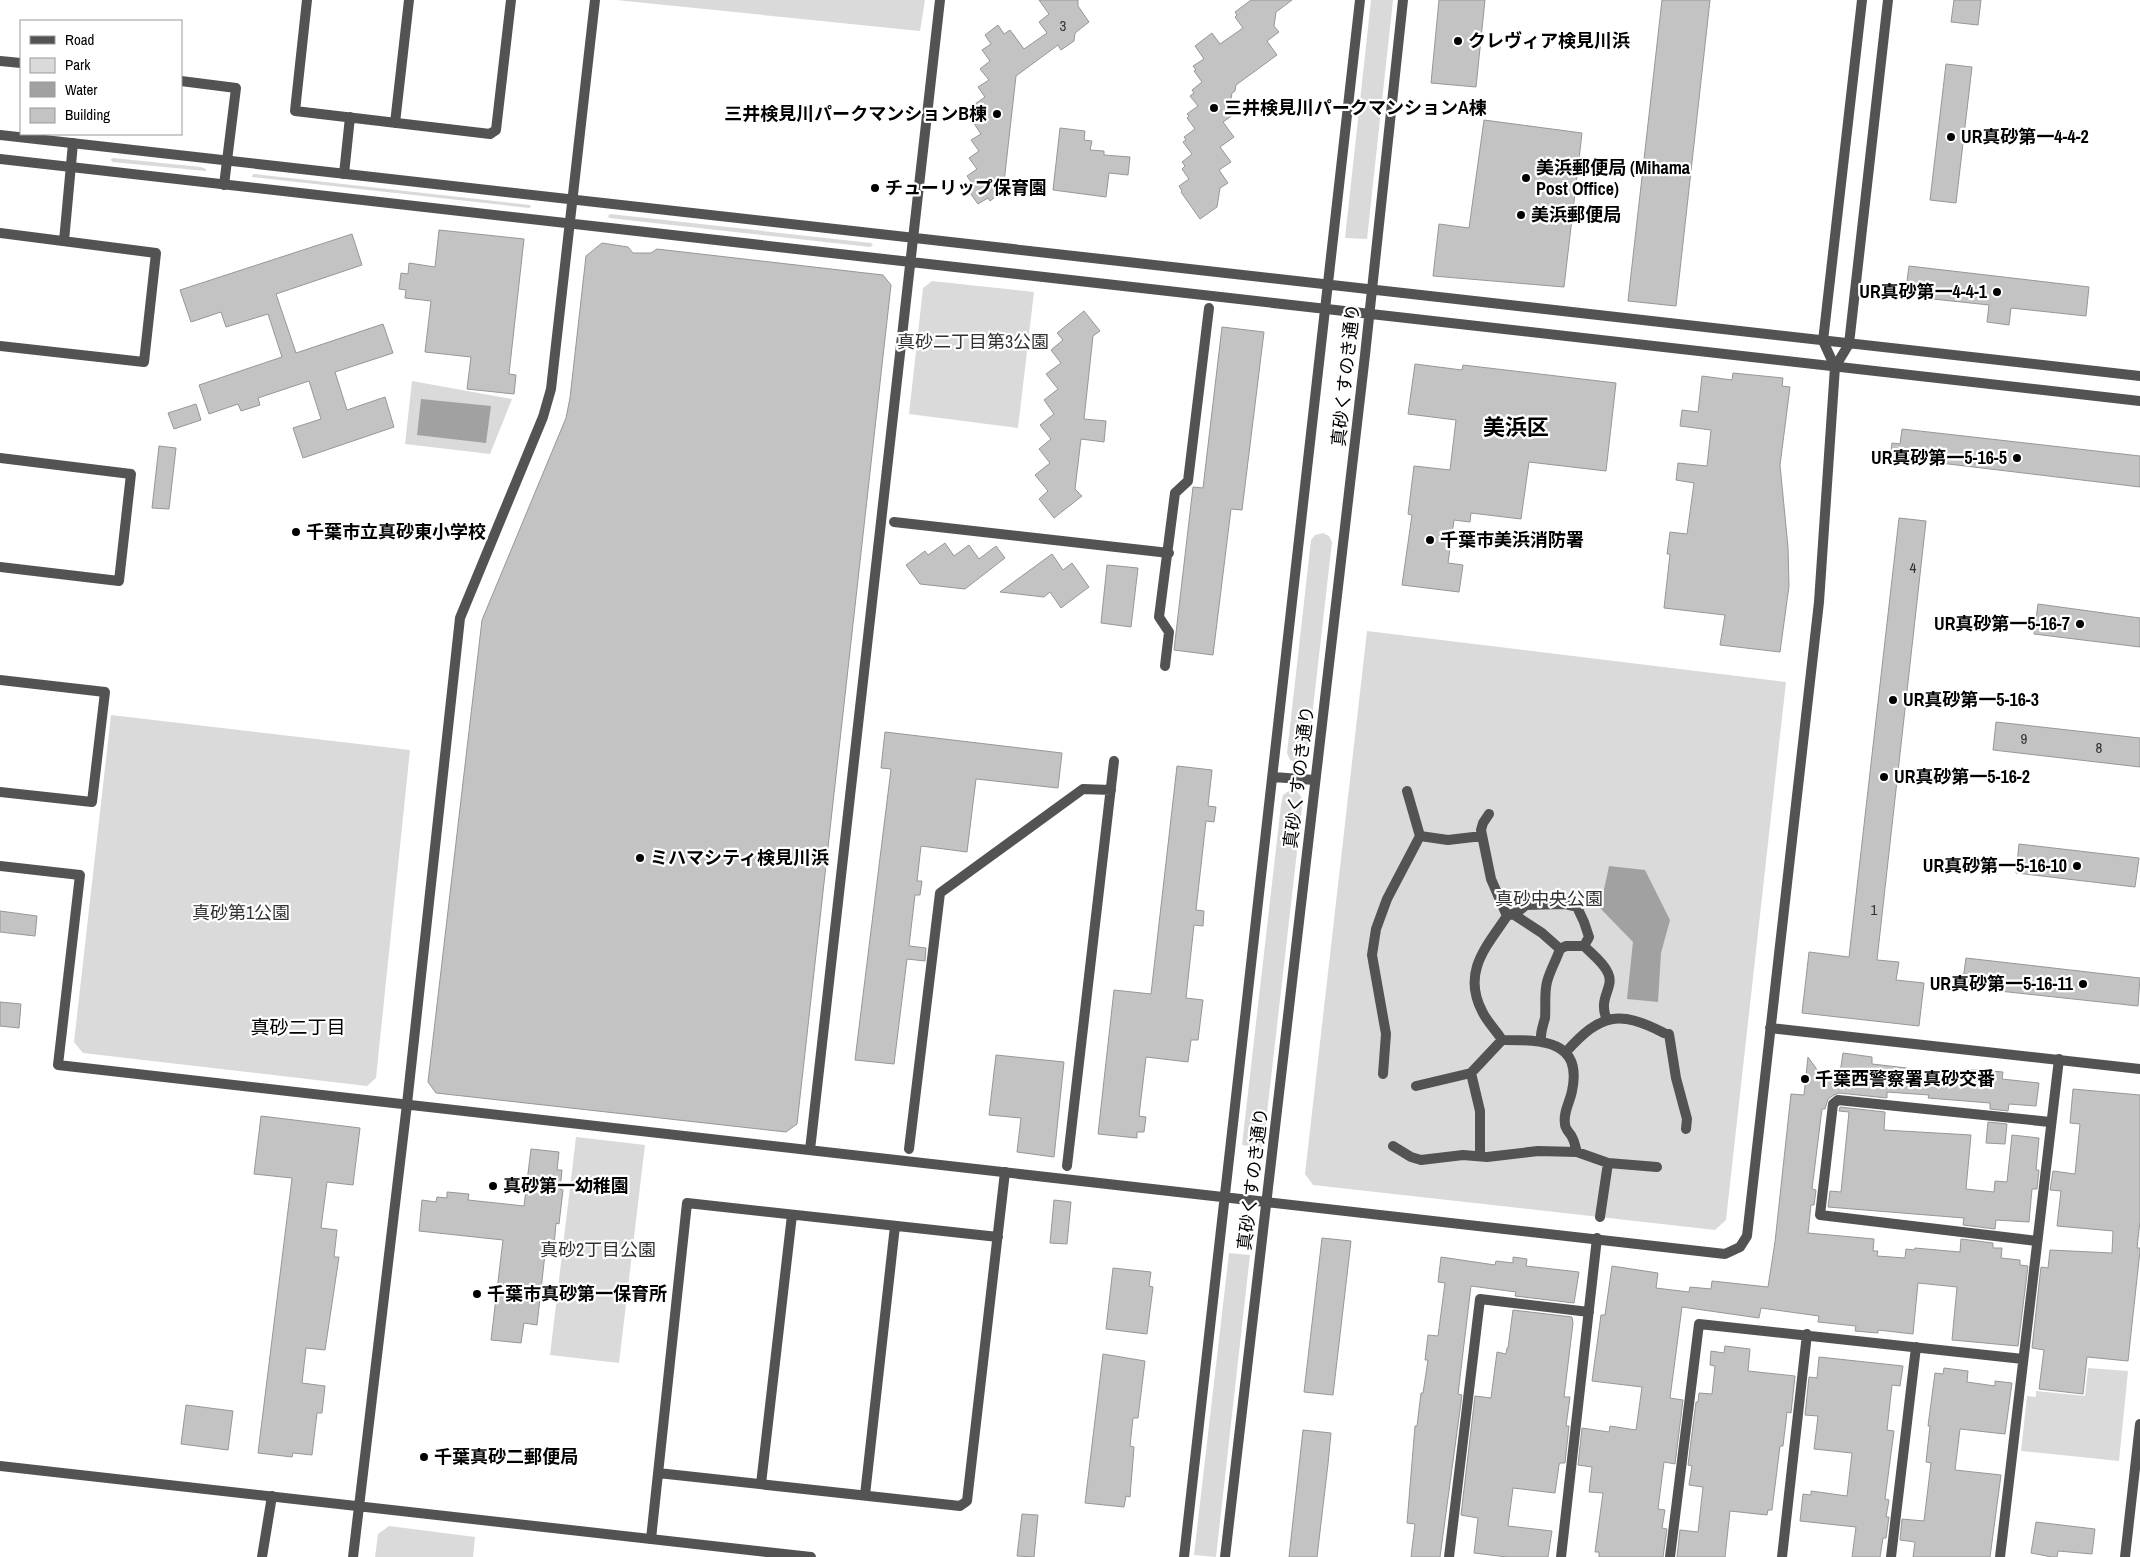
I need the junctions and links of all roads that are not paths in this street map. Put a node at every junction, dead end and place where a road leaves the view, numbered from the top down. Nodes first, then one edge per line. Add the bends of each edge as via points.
1 (307, 0) edge
2 (409, 0) edge
3 (511, 0) edge
4 (595, 0) edge
5 (940, 0) edge
6 (1360, 0) edge
7 (1403, 0) edge
8 (1862, 0) edge
9 (1888, 0) edge
10 (0, 61) edge
11 (20, 63) edge
12 (182, 81) edge
13 (350, 117) junction
14 (396, 123) junction
15 (0, 134) edge
16 (73, 143) junction
17 (0, 159) edge
18 (226, 160) junction
19 (71, 167) junction
20 (344, 174) junction
21 (224, 185) junction
22 (572, 200) junction
23 (570, 223) junction
24 (0, 233) edge
25 (914, 238) junction
26 (64, 241) junction
27 (911, 262) junction
28 (1329, 285) junction
29 (1372, 290) junction
30 (1209, 308) dead end
31 (1327, 309) junction
32 (1369, 314) junction
33 (1823, 341) junction
34 (1849, 344) junction
35 (0, 346) edge
36 (1836, 366) junction
37 (2140, 376) edge
38 (2140, 401) edge
39 (0, 458) edge
40 (894, 522) dead end
41 (1169, 553) junction
42 (0, 567) edge
43 (1166, 666) dead end
44 (0, 680) edge
45 (1114, 761) dead end
46 (1273, 777) junction
47 (1316, 780) junction
48 (1111, 790) junction
49 (1407, 791) dead end
50 (0, 792) edge
51 (1490, 814) dead end
52 (1420, 836) junction
53 (1482, 836) junction
54 (0, 866) edge
55 (1510, 915) junction
56 (1584, 946) junction
57 (1560, 949) junction
58 (1607, 1020) junction
59 (1770, 1028) junction
60 (1502, 1040) junction
61 (1541, 1041) junction
62 (1566, 1052) junction
63 (2059, 1059) junction
64 (2140, 1069) edge
65 (1471, 1072) junction
66 (1382, 1074) dead end
67 (1416, 1086) dead end
68 (407, 1104) junction
69 (2050, 1122) junction
70 (1686, 1129) dead end
71 (1393, 1146) dead end
72 (909, 1149) dead end
73 (810, 1150) junction
74 (1577, 1152) junction
75 (1480, 1156) junction
76 (1608, 1163) junction
77 (1067, 1166) dead end
78 (1656, 1167) dead end
79 (1005, 1172) junction
80 (1225, 1196) junction
81 (1266, 1201) junction
82 (792, 1215) junction
83 (1600, 1217) dead end
84 (895, 1226) junction
85 (998, 1238) junction
86 (1597, 1238) junction
87 (2037, 1241) junction
88 (1589, 1312) junction
89 (1807, 1334) junction
90 (1916, 1347) junction
91 (2023, 1359) junction
92 (2140, 1424) edge
93 (0, 1466) edge
94 (658, 1473) junction
95 (761, 1484) junction
96 (865, 1495) junction
97 (272, 1496) junction
98 (358, 1506) junction
99 (651, 1539) junction
100 (262, 1557) edge
101 (353, 1557) edge
102 (811, 1557) edge
103 (1184, 1557) edge
104 (1225, 1557) edge
105 (1449, 1557) edge
106 (1561, 1557) edge
107 (1670, 1557) edge
108 (1782, 1557) edge
109 (1891, 1557) edge
110 (2000, 1557) edge
111 (2125, 1557) edge

1 - 13 street via 295,110
2 - 14 street
3 - 14 street via 496,130 490,134
4 - 22 street
5 - 25 street
6 - 28 street, 真砂くすのき通り
7 - 29 street, 真砂くすのき通り
8 - 33 street
9 - 34 street
10 - 11 street
12 - 18 street via 236,88
13 - 14 street
13 - 20 street
15 - 16 street
16 - 18 street
16 - 19 street
17 - 19 street
18 - 20 street
18 - 21 street
19 - 21 street
19 - 26 street
20 - 22 street
21 - 23 street
22 - 23 street
22 - 25 street
23 - 27 street
23 - 68 street via 551,389 543,417 460,618
24 - 26 street
25 - 27 street
25 - 28 street
26 - 35 street via 156,253 144,362
27 - 31 street
27 - 73 street
28 - 29 street
28 - 31 street, 真砂くすのき通り
29 - 32 street, 真砂くすのき通り
29 - 33 street
30 - 41 street via 1188,481 1175,493
31 - 32 street
31 - 46 street, 真砂くすのき通り
32 - 36 street
32 - 47 street, 真砂くすのき通り
33 - 34 street
33 - 36 street
34 - 36 street
34 - 37 street
36 - 38 street
36 - 59 street via 1819,602
39 - 42 street via 131,474 119,581
40 - 41 street
41 - 43 street via 1159,617 1169,632
44 - 50 street via 105,692 92,802
45 - 48 street
46 - 47 street
46 - 80 street, 真砂くすのき通り
47 - 81 street, 真砂くすのき通り
48 - 72 street via 1084,788 940,893
48 - 77 street
49 - 52 street
51 - 53 street via 1483,823
52 - 53 street via 1448,840
52 - 66 street via 1387,899 1376,929 1372,955 1386,1034
53 - 55 street via 1491,879
54 - 68 street via 80,875 58,1065
55 - 56 street via 1526,905 1577,907 1589,937
55 - 57 street via 1542,933
55 - 60 street via 1478,959 1474,975 1482,1011
56 - 57 street
56 - 58 street via 1608,973 1610,982 1603,1004
57 - 61 street via 1546,984
58 - 62 street via 1597,1024
58 - 70 street via 1630,1018 1667,1034 1683,1099
59 - 63 street
59 - 86 street via 1747,1236 1740,1247 1725,1254
60 - 61 street
60 - 65 street
61 - 62 street
62 - 74 street via 1572,1062 1574,1078 1565,1126
63 - 64 street
63 - 69 street
65 - 67 street
65 - 75 street via 1480,1111
68 - 73 street
68 - 98 street
69 - 87 street
69 - 87 street via 1838,1100 1833,1104 1820,1215
71 - 75 street via 1421,1160
73 - 79 street
74 - 75 street via 1538,1151
74 - 76 street
76 - 78 street
76 - 83 street
79 - 80 street
79 - 85 street
80 - 81 street
80 - 103 street, 真砂くすのき通り
81 - 86 street
81 - 104 street, 真砂くすのき通り
82 - 84 street
82 - 94 street via 687,1203
82 - 95 street
84 - 85 street
84 - 96 street
85 - 96 street via 967,1501 960,1506
86 - 88 street
87 - 91 street
88 - 105 street via 1480,1300
88 - 106 street
89 - 90 street
89 - 107 street via 1699,1324
89 - 108 street
90 - 91 street
90 - 109 street
91 - 110 street
92 - 111 street
93 - 97 street
94 - 95 street
94 - 99 street
95 - 96 street
97 - 98 street
97 - 100 street
98 - 99 street
98 - 101 street
99 - 102 street

